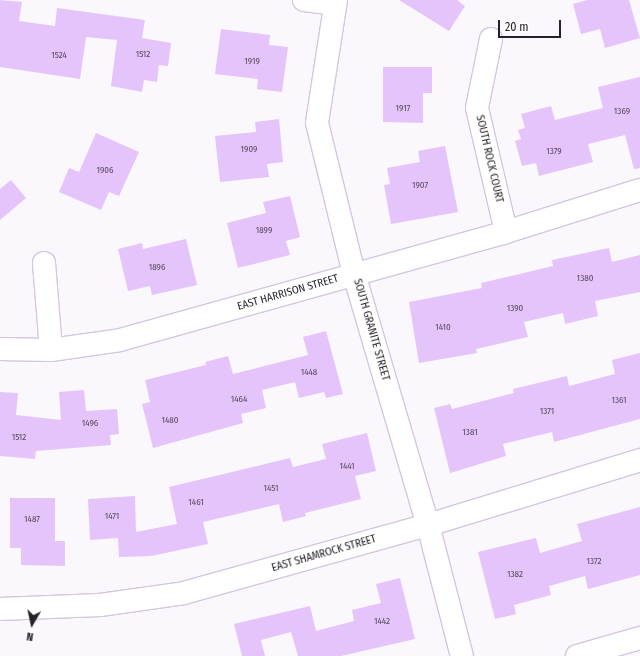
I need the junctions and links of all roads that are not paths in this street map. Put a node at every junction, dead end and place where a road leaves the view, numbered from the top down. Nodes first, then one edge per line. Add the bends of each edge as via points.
1 (304, 0) edge
2 (335, 2) edge
3 (491, 39) dead end
4 (640, 190) edge
5 (506, 232) junction
6 (44, 263) dead end
7 (354, 274) junction
8 (0, 349) edge
9 (51, 350) junction
10 (640, 460) edge
11 (428, 525) junction
12 (0, 609) edge
13 (640, 638) edge
14 (462, 656) edge
15 (577, 656) edge

1 - 2 street
2 - 7 street, SOUTH GRANITE STREET via 317,124
3 - 5 street, SOUTH ROCK COURT via 478,108
4 - 5 street, EAST HARRISON STREET
5 - 7 street, EAST HARRISON STREET
6 - 9 street
7 - 9 street, EAST HARRISON STREET via 120,340
7 - 11 street, SOUTH GRANITE STREET
8 - 9 street, EAST HARRISON STREET
10 - 11 street, EAST SHAMROCK STREET
11 - 12 street, EAST SHAMROCK STREET via 184,593 100,606
11 - 14 street, SOUTH GRANITE STREET
13 - 15 street

